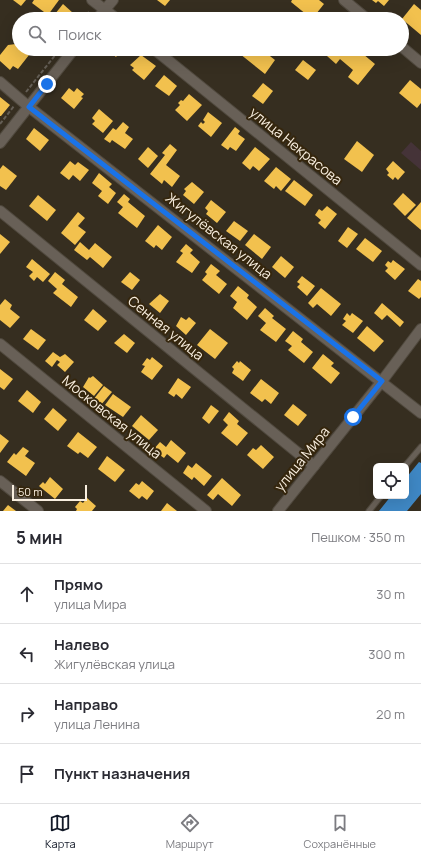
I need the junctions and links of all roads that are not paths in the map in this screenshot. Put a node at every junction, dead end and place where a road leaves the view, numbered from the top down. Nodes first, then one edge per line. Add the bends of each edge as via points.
1 (92, 0) edge
2 (113, 0) edge
3 (344, 0) edge
4 (105, 9) junction
5 (103, 12) edge
6 (109, 12) edge
7 (359, 12) edge
8 (409, 53) edge
9 (69, 56) edge
10 (163, 56) edge
11 (421, 63) edge
12 (0, 82) edge
13 (29, 107) junction
14 (0, 143) edge
15 (0, 211) edge
16 (421, 265) edge
17 (421, 329) edge
18 (0, 344) edge
19 (382, 381) junction
20 (421, 413) edge
21 (421, 447) edge
22 (408, 463) edge
23 (314, 466) junction
24 (0, 481) edge
25 (379, 499) edge
26 (38, 511) edge
27 (206, 511) edge
28 (278, 511) edge
29 (369, 511) edge

1 - 4 street
2 - 4 street
3 - 7 street
4 - 5 street
4 - 6 street
8 - 11 street
9 - 13 street
10 - 16 street, улица Некрасова
12 - 13 street, Жигулёвская улица
13 - 14 street
13 - 19 street, Жигулёвская улица
15 - 23 street, Сенная улица
17 - 19 street, улица Мира
18 - 27 street, Московская улица
19 - 20 street, Жигулёвская улица
19 - 23 street, улица Мира
21 - 22 lane
23 - 28 street, улица Мира
24 - 26 street
25 - 29 lane

